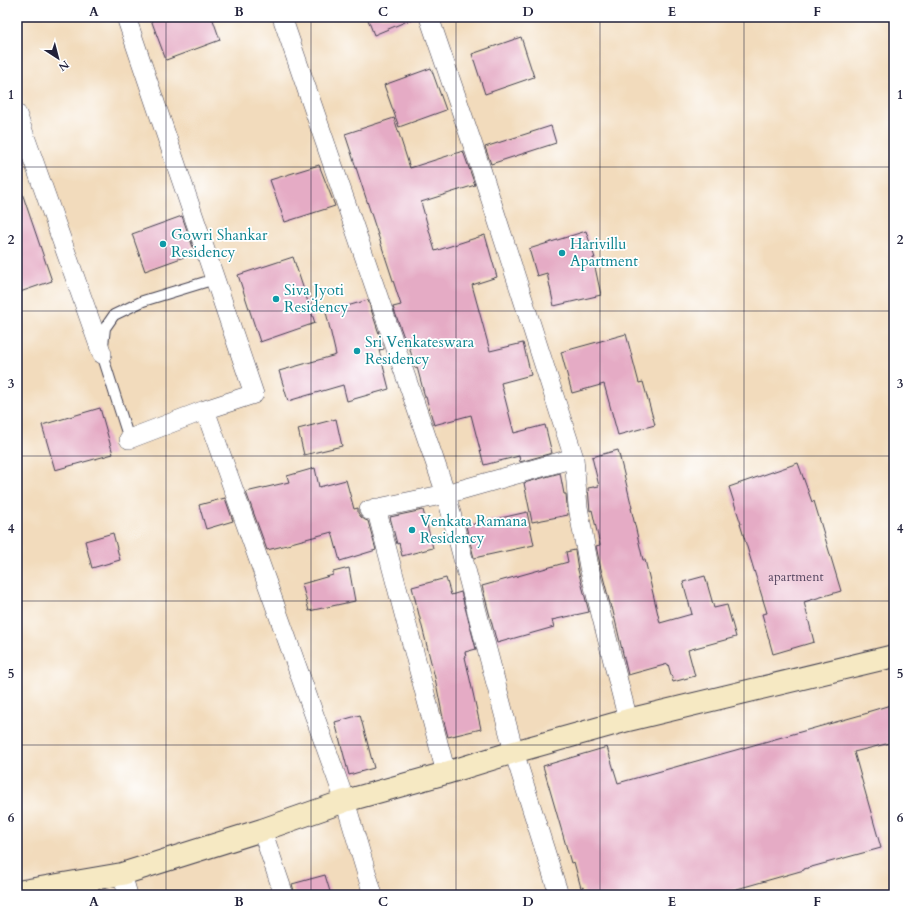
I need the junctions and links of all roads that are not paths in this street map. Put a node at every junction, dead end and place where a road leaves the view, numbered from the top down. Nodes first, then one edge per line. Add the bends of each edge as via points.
1 (126, 17) edge
2 (282, 17) edge
3 (429, 17) edge
4 (17, 114) edge
5 (215, 279) junction
6 (102, 354) junction
7 (205, 410) junction
8 (129, 439) joint
9 (574, 458) junction
10 (446, 494) junction
11 (894, 656) edge
12 (628, 720) junction
13 (514, 752) junction
14 (446, 773) junction
15 (345, 801) junction
16 (262, 830) junction
17 (122, 874) junction
18 (18, 890) edge
19 (128, 895) edge
20 (284, 895) edge
21 (373, 895) edge
22 (559, 895) edge

1 - 5 street
2 - 10 street
3 - 9 street
4 - 6 street
5 - 6 lane via 142,301 114,315 105,328
5 - 7 street via 254,394
6 - 8 lane
7 - 8 street
7 - 15 street
9 - 10 street
9 - 12 street via 578,507 589,567
10 - 13 street
10 - 14 street via 373,509
11 - 12 street
12 - 13 street
13 - 14 street
13 - 22 street
14 - 15 street
15 - 16 street
15 - 21 street
16 - 17 street
16 - 20 street
17 - 18 street
17 - 19 street

